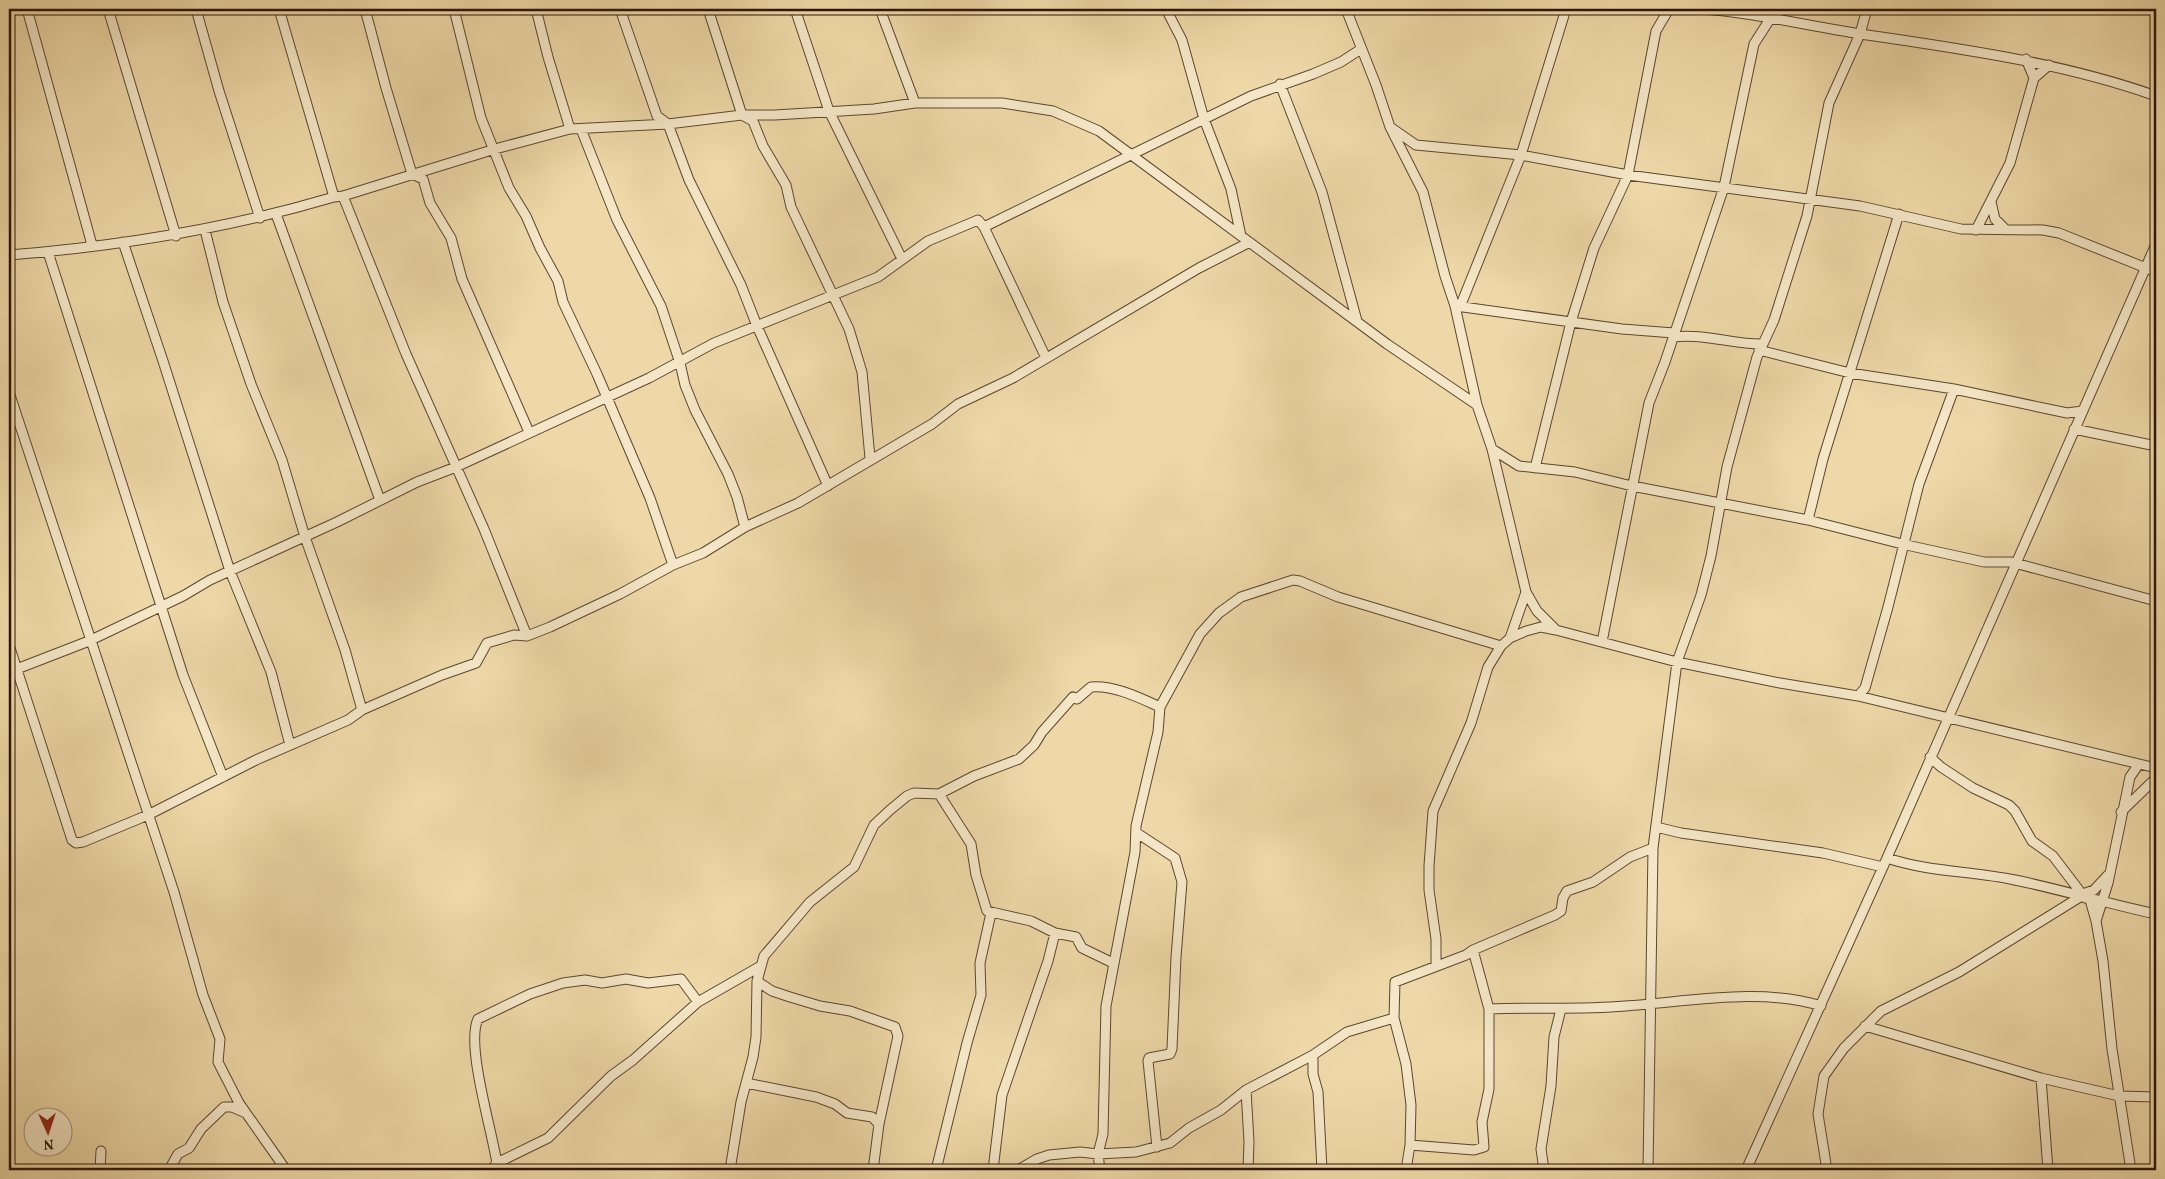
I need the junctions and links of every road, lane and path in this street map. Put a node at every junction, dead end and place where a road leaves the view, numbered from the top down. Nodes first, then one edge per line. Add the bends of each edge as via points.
1 (27, 9) edge
2 (108, 9) edge
3 (196, 9) edge
4 (279, 9) edge
5 (365, 9) edge
6 (454, 9) edge
7 (536, 9) edge
8 (620, 9) edge
9 (708, 9) edge
10 (795, 9) edge
11 (880, 9) edge
12 (1166, 9) edge
13 (1346, 9) edge
14 (1566, 9) edge
15 (1669, 9) edge
16 (1700, 9) edge
17 (1867, 9) edge
18 (1770, 19) junction
19 (1860, 34) junction
20 (1361, 49) junction
21 (2026, 60) junction
22 (2049, 64) junction
23 (2034, 78) junction
24 (1280, 84) junction
25 (2156, 96) edge
26 (915, 103) junction
27 (829, 111) junction
28 (742, 114) junction
29 (1204, 119) junction
30 (668, 124) junction
31 (1390, 127) junction
32 (582, 129) junction
33 (570, 130) junction
34 (495, 149) junction
35 (1129, 155) junction
36 (1521, 155) junction
37 (412, 174) junction
38 (1628, 175) junction
39 (1724, 187) junction
40 (343, 196) junction
41 (334, 197) junction
42 (1810, 199) junction
43 (1991, 201) junction
44 (276, 214) junction
45 (1899, 214) junction
46 (260, 218) junction
47 (984, 227) junction
48 (205, 230) junction
49 (1976, 230) junction
50 (2006, 230) junction
51 (176, 236) junction
52 (1245, 240) junction
53 (122, 242) junction
54 (2156, 244) edge
55 (92, 245) junction
56 (48, 252) junction
57 (9, 255) edge
58 (902, 259) junction
59 (2147, 268) junction
60 (2156, 272) edge
61 (834, 295) junction
62 (1457, 307) junction
63 (1357, 321) junction
64 (1571, 322) junction
65 (1678, 322) junction
66 (757, 326) junction
67 (1690, 334) junction
68 (1674, 335) junction
69 (1759, 350) junction
70 (1046, 358) junction
71 (680, 363) junction
72 (1850, 373) junction
73 (1954, 389) junction
74 (9, 392) edge
75 (606, 398) junction
76 (1477, 405) junction
77 (2082, 411) junction
78 (2067, 413) junction
79 (2075, 426) junction
80 (529, 432) junction
81 (2156, 446) edge
82 (1492, 449) junction
83 (870, 458) junction
84 (456, 467) junction
85 (1535, 468) junction
86 (828, 486) junction
87 (1632, 486) junction
88 (380, 500) junction
89 (1719, 502) junction
90 (1808, 520) junction
91 (745, 527) junction
92 (305, 537) junction
93 (1902, 544) junction
94 (2004, 563) junction
95 (2016, 563) junction
96 (672, 565) junction
97 (230, 571) junction
98 (2010, 574) junction
99 (1526, 592) junction
100 (2156, 601) edge
101 (162, 606) junction
102 (1556, 630) junction
103 (527, 636) junction
104 (1510, 638) junction
105 (89, 641) junction
106 (1602, 642) junction
107 (9, 646) edge
108 (1501, 646) junction
109 (1677, 662) junction
110 (13, 671) edge
111 (1865, 688) junction
112 (1858, 696) junction
113 (1869, 699) junction
114 (1160, 707) junction
115 (362, 710) junction
116 (1947, 719) junction
117 (290, 745) junction
118 (1930, 757) junction
119 (2139, 764) junction
120 (2156, 768) edge
121 (223, 777) junction
122 (2156, 778) edge
123 (939, 794) junction
124 (2121, 812) junction
125 (148, 815) junction
126 (1656, 827) junction
127 (1137, 833) junction
128 (1653, 848) junction
129 (1885, 863) junction
130 (2108, 875) junction
131 (2085, 899) junction
132 (2103, 903) junction
133 (991, 913) junction
134 (2156, 914) edge
135 (2096, 921) junction
136 (1055, 933) junction
137 (1474, 950) junction
138 (1113, 963) junction
139 (1436, 966) junction
140 (759, 968) junction
141 (757, 981) junction
142 (698, 1002) junction
143 (1650, 1004) junction
144 (1821, 1006) junction
145 (1488, 1009) junction
146 (1561, 1009) junction
147 (1394, 1018) junction
148 (1865, 1026) junction
149 (1313, 1055) junction
150 (2041, 1078) junction
151 (746, 1083) junction
152 (1246, 1090) junction
153 (2119, 1096) junction
154 (2156, 1097) edge
155 (246, 1113) junction
156 (879, 1124) junction
157 (1410, 1145) junction
158 (1158, 1147) junction
159 (101, 1151) dead end
160 (1098, 1154) junction
161 (498, 1167) edge
162 (100, 1170) edge
163 (169, 1170) edge
164 (286, 1170) edge
165 (491, 1170) edge
166 (730, 1170) edge
167 (873, 1170) edge
168 (936, 1170) edge
169 (993, 1170) edge
170 (1018, 1170) edge
171 (1100, 1170) edge
172 (1248, 1170) edge
173 (1322, 1170) edge
174 (1406, 1170) edge
175 (1544, 1170) edge
176 (1648, 1170) edge
177 (1746, 1170) edge
178 (1827, 1170) edge
179 (2048, 1170) edge
180 (2130, 1170) edge

1 - 55 street
2 - 51 street
3 - 46 street
4 - 41 street
5 - 37 street
6 - 34 street via 474,95
7 - 33 street
8 - 30 street via 657,116
9 - 28 street
10 - 27 street
11 - 26 street
12 - 29 street via 1182,40
13 - 20 street
14 - 36 street
15 - 38 street via 1656,31
16 - 18 street
17 - 19 street
18 - 19 street
18 - 39 street via 1754,44
19 - 21 street
19 - 42 street via 1829,103
20 - 24 street via 1341,62
20 - 31 street
21 - 22 street
21 - 23 street
22 - 23 street
22 - 25 street
23 - 43 street via 2010,163
24 - 29 street
24 - 63 street via 1322,192
26 - 27 street
26 - 35 street via 1002,103 1053,111 1099,131
27 - 28 street
27 - 58 street
28 - 30 street
28 - 61 street via 753,121 763,146 786,185 790,207
29 - 35 street
29 - 52 street via 1231,189
30 - 32 street
30 - 66 street via 689,180 741,284
31 - 36 street via 1416,145
31 - 62 street via 1423,192 1445,276
32 - 33 street
32 - 71 street via 618,220 661,306
33 - 34 street
34 - 37 street
34 - 75 street via 509,188 558,281 563,302 578,329
35 - 47 street
35 - 52 street
36 - 38 street
36 - 62 street
37 - 40 street
37 - 80 street via 422,179 430,203 451,238 462,279
38 - 39 street
38 - 64 street via 1594,248
39 - 42 street
39 - 65 street
40 - 41 street
40 - 84 street via 409,362
41 - 44 street
42 - 45 street
42 - 69 street via 1782,296
43 - 49 street
43 - 50 street via 1995,219
44 - 46 street
44 - 88 street
45 - 49 street
45 - 72 street
46 - 48 street
47 - 58 street via 978,220 966,224 928,241
47 - 70 street
48 - 51 street
48 - 92 street via 223,302 282,460
49 - 50 street
50 - 59 street via 2059,233
51 - 53 street
52 - 63 street
52 - 70 street
53 - 55 street
53 - 97 street
54 - 59 street
55 - 56 street
56 - 57 street
56 - 101 street
58 - 61 street via 878,277
59 - 60 street
59 - 77 street
61 - 66 street
61 - 83 street via 862,372
62 - 64 street
62 - 76 street
63 - 76 street
64 - 68 street
64 - 85 street
65 - 67 street
65 - 68 street
66 - 71 street via 714,343
66 - 86 street
67 - 68 street
67 - 69 street
68 - 87 street via 1649,402
69 - 72 street
69 - 89 street
70 - 83 street via 958,404 932,424
71 - 75 street
71 - 91 street via 695,410 721,458 737,497
72 - 73 street
72 - 90 street via 1823,458
73 - 78 street
73 - 93 street via 1919,484
74 - 105 street
75 - 80 street
75 - 96 street via 650,498
76 - 82 street
77 - 78 street
77 - 79 street
78 - 79 street
79 - 81 street
79 - 95 street
80 - 84 street
82 - 85 street via 1519,466
82 - 99 street
83 - 86 street
84 - 88 street
84 - 103 street
85 - 87 street via 1575,472
86 - 91 street
87 - 89 street
87 - 106 street
88 - 92 street
89 - 90 street
89 - 109 street via 1701,595
90 - 93 street
91 - 96 street via 703,553
92 - 97 street
92 - 115 street via 345,650
93 - 94 street via 1984,562
93 - 111 street
94 - 95 street
94 - 98 street
95 - 98 street
95 - 100 street
96 - 103 street via 620,594
97 - 101 street
97 - 117 street via 271,672
98 - 116 street
99 - 102 street via 1541,616
99 - 104 street
101 - 105 street
101 - 121 street via 183,675
102 - 104 street via 1540,627
102 - 106 street
103 - 115 street via 514,635 487,644 476,663 442,674
104 - 108 street
105 - 110 street
105 - 125 street
106 - 109 street
107 - 110 street
108 - 114 street via 1345,600 1293,580 1241,597 1219,613 1196,641
108 - 139 street via 1488,666 1471,723 1433,811 1429,874
109 - 112 street
109 - 126 street
110 - 125 street via 72,840 83,842
111 - 112 street
111 - 113 street
112 - 113 street
113 - 116 street
114 - 123 street via 1134,696 1091,687 1077,699 1073,697 1019,759
114 - 127 street via 1158,732 1145,782
115 - 117 street via 348,720
116 - 118 street
116 - 119 street
117 - 121 street
118 - 129 street
118 - 131 street via 1973,788 2009,805 2032,841 2053,856
119 - 120 street
119 - 124 street via 2130,777
121 - 125 street
122 - 124 street
123 - 133 street via 971,844 980,891 985,908
123 - 140 street via 914,793 882,817 869,834 854,867 803,909 764,956
124 - 130 street
125 - 155 street via 203,995 220,1039 218,1062
126 - 128 street
126 - 129 street
127 - 138 street
127 - 158 street via 1175,858 1182,882 1172,1049 1170,1054 1149,1058 1148,1061
128 - 137 street via 1630,857 1593,882 1568,891 1561,911 1555,915
128 - 143 street
129 - 131 street via 2014,879
129 - 144 street
130 - 131 street
130 - 132 street
131 - 132 street
131 - 135 street
131 - 148 street via 2070,902 1959,972 1882,1011
132 - 134 street
132 - 135 street
133 - 136 street via 1031,920
133 - 168 street via 980,963 982,984 979,1002
135 - 153 street
136 - 138 street via 1076,937 1082,948
136 - 169 street via 1002,1094
137 - 139 street
137 - 145 street
138 - 160 street via 1106,1006 1103,1134
139 - 147 street via 1395,982
140 - 141 street
140 - 142 street
141 - 151 street via 756,1037
141 - 156 street via 781,994 850,1011 895,1027 898,1036
142 - 161 street via 611,1076 548,1138
142 - 161 street via 681,979 648,982 626,979 602,983 576,980 530,994 478,1019 474,1030 476,1052
143 - 144 street via 1768,998 1806,1001
143 - 146 street
143 - 176 street
144 - 177 street
145 - 146 street
145 - 157 street via 1490,1090 1482,1122 1484,1147 1474,1150
146 - 175 street via 1554,1037 1551,1086 1541,1150
147 - 149 street via 1346,1032
147 - 157 street via 1408,1077
148 - 150 street
148 - 178 street via 1824,1076 1818,1114
149 - 152 street
149 - 173 street
150 - 153 street
150 - 179 street
151 - 156 street via 816,1097 847,1113 872,1117
151 - 166 street
152 - 158 street via 1221,1110 1170,1143
152 - 172 street
153 - 154 street
153 - 180 street
155 - 163 street via 224,1107 201,1129 189,1148 178,1154
155 - 164 street
156 - 167 street
157 - 174 street
158 - 160 street
159 - 162 street
160 - 170 street via 1050,1155
160 - 171 street
161 - 165 street

